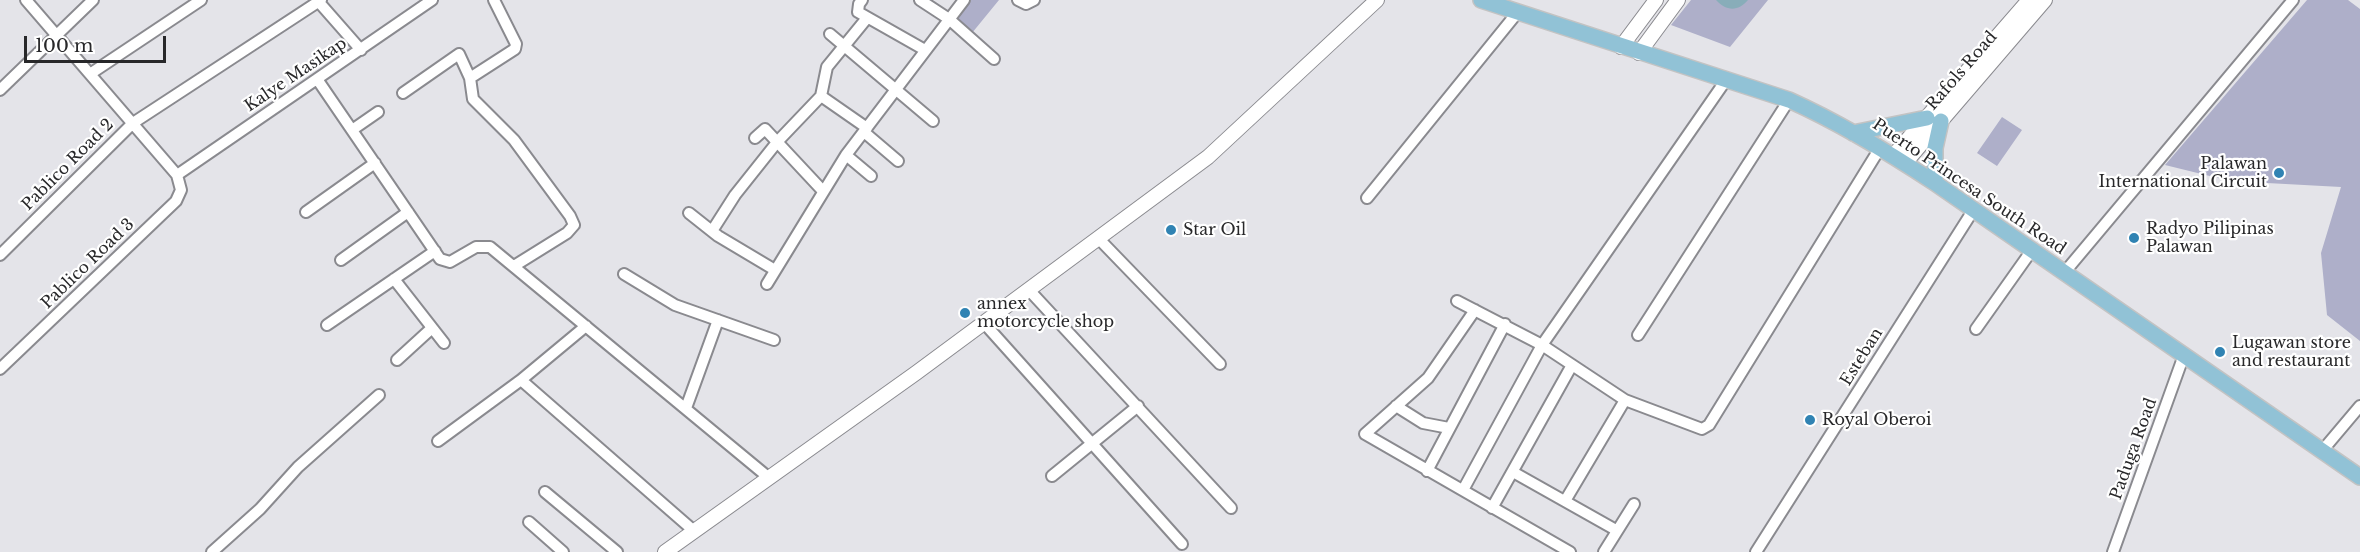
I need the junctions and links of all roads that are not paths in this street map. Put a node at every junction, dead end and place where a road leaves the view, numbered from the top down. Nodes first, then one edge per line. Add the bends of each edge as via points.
1 (26, 0) edge
2 (93, 0) edge
3 (201, 0) edge
4 (432, 0) edge
5 (494, 0) edge
6 (862, 0) edge
7 (920, 0) edge
8 (964, 0) edge
9 (1018, 0) edge
10 (1034, 0) edge
11 (1377, 0) edge
12 (1481, 0) edge
13 (1656, 0) edge
14 (1678, 0) edge
15 (2029, 0) edge
16 (2045, 0) edge
17 (2293, 0) edge
18 (319, 1) edge
19 (1515, 8) edge
20 (867, 18) junction
21 (949, 19) junction
22 (830, 34) dead end
23 (56, 36) junction
24 (845, 46) junction
25 (1621, 47) junction
26 (361, 50) junction
27 (926, 50) junction
28 (1640, 53) junction
29 (994, 59) dead end
30 (90, 74) junction
31 (470, 78) junction
32 (317, 79) junction
33 (1726, 80) junction
34 (895, 89) junction
35 (0, 90) edge
36 (403, 93) dead end
37 (821, 96) junction
38 (1789, 100) junction
39 (378, 112) dead end
40 (1934, 119) junction
41 (933, 121) dead end
42 (133, 123) junction
43 (352, 130) junction
44 (865, 130) junction
45 (1853, 133) junction
46 (755, 138) dead end
47 (778, 141) junction
48 (846, 155) junction
49 (1893, 156) junction
50 (898, 161) dead end
51 (375, 163) junction
52 (177, 175) junction
53 (871, 176) dead end
54 (1935, 183) junction
55 (822, 190) junction
56 (1367, 198) dead end
57 (1974, 209) junction
58 (306, 212) dead end
59 (408, 212) junction
60 (689, 213) dead end
61 (712, 231) junction
62 (1099, 239) junction
63 (2032, 250) junction
64 (435, 251) junction
65 (0, 255) edge
66 (341, 260) dead end
67 (514, 266) junction
68 (775, 270) junction
69 (2064, 273) junction
70 (624, 274) dead end
71 (394, 279) junction
72 (767, 284) dead end
73 (1029, 290) junction
74 (1457, 302) dead end
75 (1474, 310) junction
76 (718, 320) junction
77 (984, 323) junction
78 (1505, 324) junction
79 (327, 325) dead end
80 (586, 326) junction
81 (432, 328) junction
82 (1976, 329) dead end
83 (1638, 335) dead end
84 (774, 340) dead end
85 (444, 343) dead end
86 (1542, 345) junction
87 (2184, 356) junction
88 (397, 360) dead end
89 (1220, 364) dead end
90 (1572, 365) junction
91 (0, 369) edge
92 (521, 380) junction
93 (379, 395) dead end
94 (1625, 400) junction
95 (1138, 406) junction
96 (1396, 406) junction
97 (2360, 406) edge
98 (686, 408) junction
99 (1449, 428) junction
100 (438, 441) dead end
101 (1091, 442) junction
102 (2322, 451) junction
103 (1427, 471) junction
104 (1513, 472) junction
105 (1052, 476) dead end
106 (768, 477) junction
107 (2360, 477) edge
108 (1463, 490) junction
109 (545, 492) dead end
110 (1565, 501) junction
111 (1634, 504) dead end
112 (1231, 508) dead end
113 (1492, 508) junction
114 (529, 522) dead end
115 (1616, 530) junction
116 (694, 531) junction
117 (1182, 544) dead end
118 (212, 552) edge
119 (563, 552) edge
120 (617, 552) edge
121 (665, 552) edge
122 (1570, 552) edge
123 (1604, 552) edge
124 (1756, 552) edge
125 (2113, 552) edge

1 - 23 street
2 - 23 street
3 - 30 street
4 - 26 street, Kalye Masikap
5 - 31 street via 515,49
6 - 20 street via 858,9
7 - 21 street
8 - 21 street
9 - 10 street via 1026,4
11 - 62 street via 1208,157
12 - 19 main road, Puerto Princesa South Road
13 - 25 street
14 - 28 street
15 - 40 street, Rafols Road
16 - 40 street, Rafols Road
17 - 69 street
18 - 26 street
18 - 42 street, Pablico Road 2
19 - 25 main road, Puerto Princesa South Road
19 - 56 street
20 - 24 street
20 - 27 street
21 - 27 street
21 - 29 street
22 - 24 street
23 - 30 street
23 - 35 street
24 - 34 street
24 - 37 street via 827,67
25 - 28 main road, Puerto Princesa South Road
26 - 32 street, Kalye Masikap
27 - 34 street
28 - 33 main road, Puerto Princesa South Road
30 - 42 street
31 - 36 street via 461,56 456,54
31 - 67 street via 473,99 514,140 574,222 567,233
32 - 43 street
32 - 52 street, Kalye Masikap
33 - 38 main road, Puerto Princesa South Road
33 - 86 street
34 - 41 street
34 - 44 street
37 - 44 street
37 - 47 street
38 - 45 main road, Puerto Princesa South Road
38 - 83 street
39 - 43 street
40 - 45 main road
40 - 49 street, Rafols Road
40 - 54 main road
42 - 52 street
42 - 65 street, Pablico Road 2
43 - 51 street
44 - 48 street
44 - 50 street
45 - 49 main road, Puerto Princesa South Road
46 - 47 street via 764,129
47 - 55 street
47 - 61 street
48 - 53 street
48 - 55 street
49 - 54 main road, Puerto Princesa South Road
49 - 94 street via 1709,425 1699,429
51 - 58 street
51 - 59 street
52 - 91 street, Pablico Road 3 via 181,190 176,201
54 - 57 main road, Puerto Princesa South Road
55 - 68 street
57 - 63 main road, Puerto Princesa South Road
57 - 124 street, Esteban
59 - 64 street
59 - 66 street
60 - 61 street
61 - 68 street
62 - 73 street
62 - 89 street
63 - 69 main road, Puerto Princesa South Road
63 - 82 street
64 - 67 street via 443,261 450,262 483,245
64 - 71 street
67 - 80 street
68 - 72 street
69 - 87 main road, Puerto Princesa South Road
70 - 76 street via 675,305
71 - 79 street
71 - 81 street
73 - 77 street
73 - 95 street
74 - 75 street
75 - 78 street
75 - 96 street via 1433,372
76 - 84 street
76 - 98 street
77 - 101 street
77 - 106 street
78 - 86 street
78 - 99 street
80 - 92 street
80 - 98 street
81 - 85 street
81 - 88 street
86 - 90 street
86 - 108 street
87 - 102 main road, Puerto Princesa South Road
87 - 125 street, Paduga Road
90 - 94 street
90 - 104 street
92 - 100 street
92 - 116 street
93 - 118 street via 298,467 260,509
94 - 110 street
95 - 101 street
95 - 112 street
96 - 99 street via 1423,423
96 - 103 street via 1365,434
97 - 102 street
98 - 106 street
99 - 103 street
101 - 105 street
101 - 117 street
102 - 107 main road, Puerto Princesa South Road
103 - 108 street
104 - 110 street
104 - 113 street
106 - 116 street
108 - 113 street
109 - 120 street
110 - 115 street
111 - 115 street
113 - 122 street
114 - 119 street
115 - 123 street
116 - 121 street

